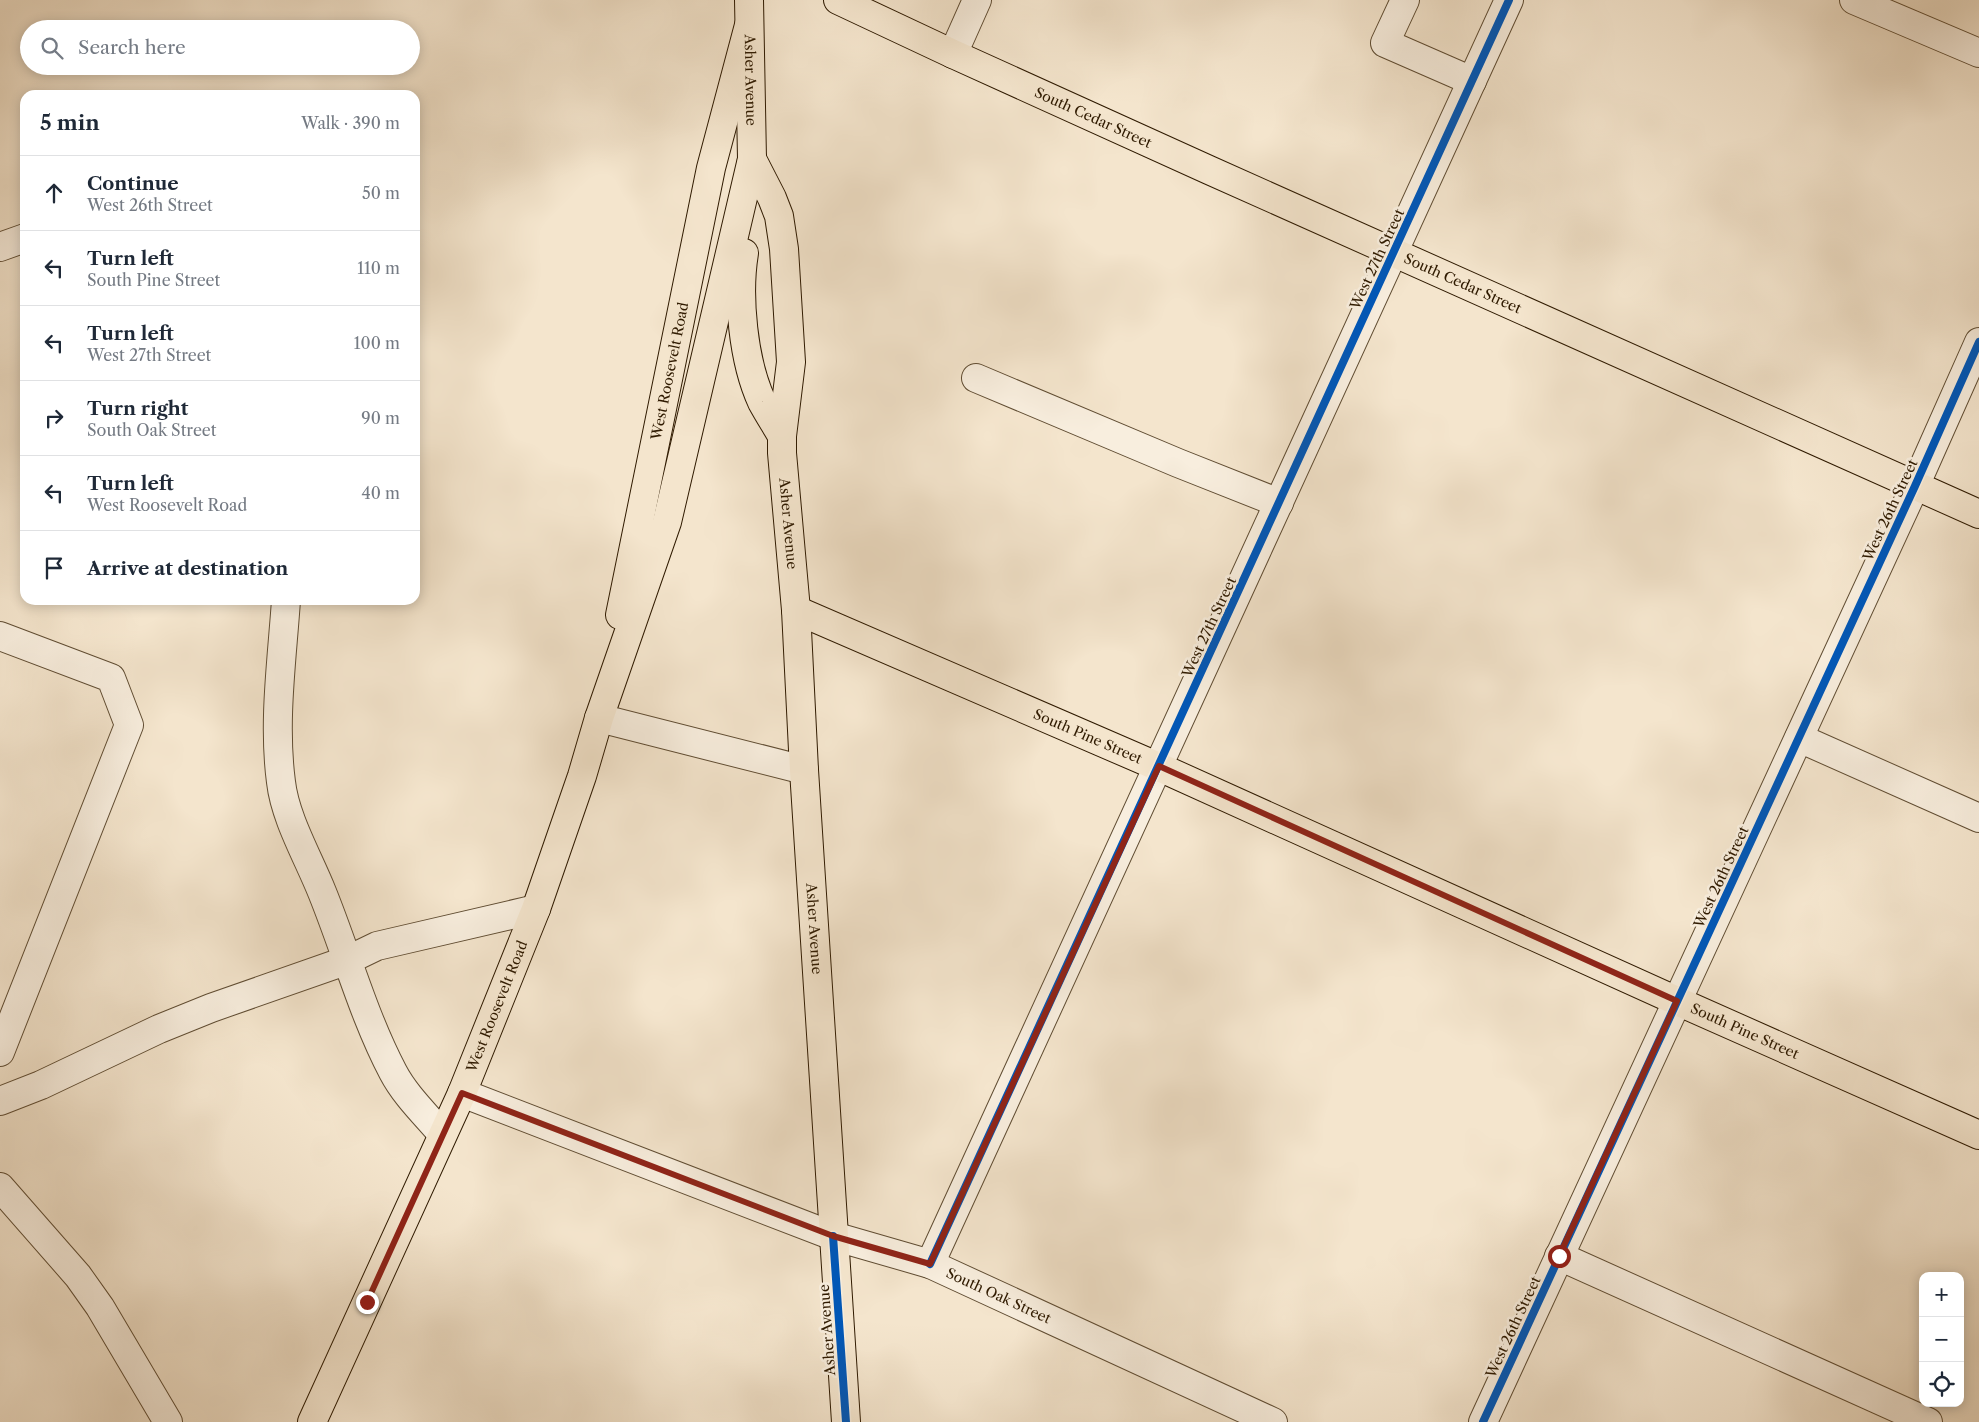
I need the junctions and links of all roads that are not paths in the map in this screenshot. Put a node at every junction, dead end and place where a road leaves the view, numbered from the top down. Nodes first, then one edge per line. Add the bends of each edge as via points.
1 (838, 0) edge
2 (977, 0) edge
3 (1405, 0) edge
4 (1509, 0) edge
5 (1854, 0) edge
6 (749, 13) edge
7 (1979, 53) edge
8 (953, 54) junction
9 (1472, 81) junction
10 (752, 160) junction
11 (20, 240) edge
12 (0, 247) edge
13 (1394, 253) junction
14 (1979, 342) edge
15 (976, 378) dead end
16 (782, 436) junction
17 (1915, 486) junction
18 (1280, 503) junction
19 (1979, 514) edge
20 (286, 605) edge
21 (796, 610) junction
22 (0, 636) edge
23 (599, 718) junction
24 (1799, 738) junction
25 (1159, 766) junction
26 (804, 770) junction
27 (1979, 818) edge
28 (536, 909) junction
29 (348, 960) junction
30 (1677, 1001) junction
31 (0, 1052) edge
32 (462, 1093) junction
33 (0, 1101) edge
34 (442, 1134) junction
35 (1979, 1135) edge
36 (0, 1187) edge
37 (833, 1236) junction
38 (1559, 1256) junction
39 (930, 1264) junction
40 (168, 1422) edge
41 (312, 1422) edge
42 (846, 1422) edge
43 (1273, 1422) edge
44 (1483, 1422) edge
45 (1928, 1422) edge

1 - 8 main road, South Cedar Street
2 - 8 street
3 - 9 street via 1385,43
4 - 9 street, West 27th Street
5 - 7 street
6 - 10 main road, Asher Avenue
6 - 23 main road, West Roosevelt Road via 711,168
8 - 13 main road, South Cedar Street
9 - 13 street, West 27th Street
10 - 16 main road, Asher Avenue via 779,216 784,249 791,362
10 - 16 main road, Asher Avenue via 742,264 743,319 750,363 762,401
10 - 23 main road, West Roosevelt Road via 667,522
11 - 12 street
13 - 17 main road, South Cedar Street
13 - 18 street, West 27th Street
14 - 17 street, West 26th Street
15 - 18 street
16 - 21 main road, Asher Avenue
17 - 19 main road, South Cedar Street
17 - 24 street, West 26th Street
18 - 25 street, West 27th Street
20 - 29 street via 279,701 279,754 284,802
21 - 25 main road, South Pine Street
21 - 26 main road, Asher Avenue
22 - 31 street via 111,678 129,725
23 - 26 street
23 - 28 main road, West Roosevelt Road
24 - 27 street
24 - 30 street, West 26th Street
25 - 30 main road, South Pine Street
25 - 39 street, West 27th Street
26 - 37 main road, Asher Avenue
28 - 29 street via 377,946
28 - 32 main road, West Roosevelt Road
29 - 33 street via 168,1025
29 - 34 street via 393,1072 410,1098
30 - 35 main road, South Pine Street
30 - 38 street, West 26th Street
32 - 34 main road, West Roosevelt Road
32 - 37 street, South Oak Street
34 - 41 main road, West Roosevelt Road
36 - 40 street via 78,1276
37 - 39 street, South Oak Street
37 - 42 main road, Asher Avenue
38 - 44 street, West 26th Street
38 - 45 street
39 - 43 street, South Oak Street

